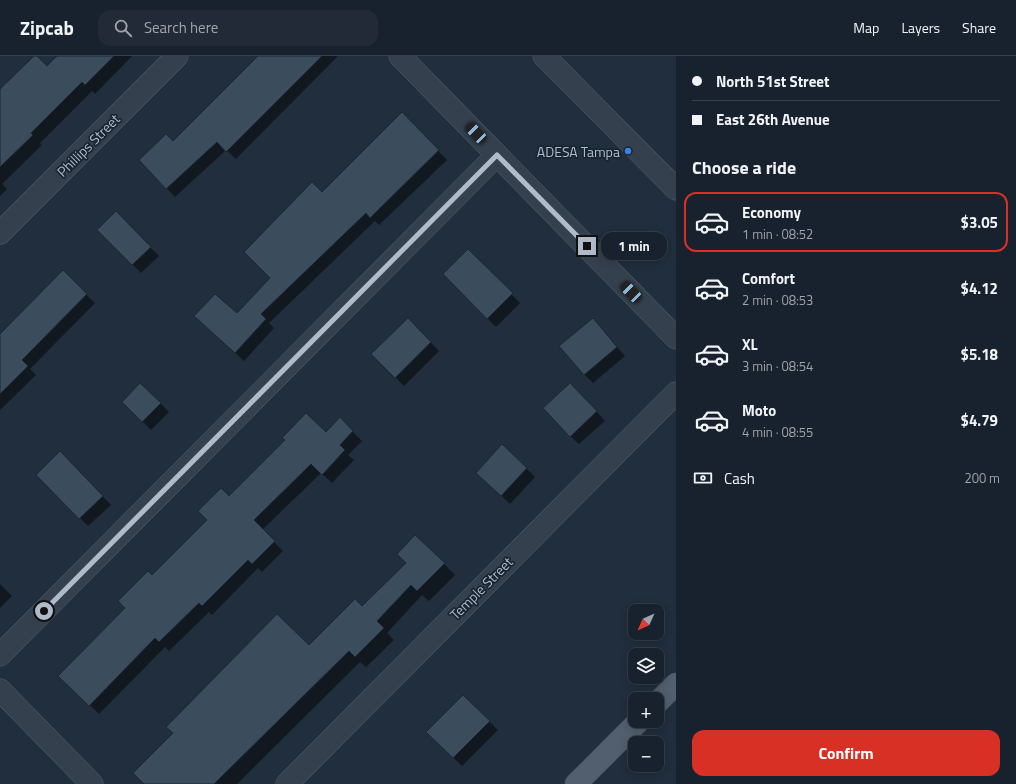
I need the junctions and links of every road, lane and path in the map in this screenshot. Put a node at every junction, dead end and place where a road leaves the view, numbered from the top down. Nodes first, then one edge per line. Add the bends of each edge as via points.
1 (177, 56) edge
2 (400, 56) edge
3 (544, 56) edge
4 (497, 155) junction
5 (676, 189) edge
6 (0, 233) edge
7 (676, 338) edge
8 (676, 392) edge
9 (0, 655) edge
10 (676, 684) edge
11 (0, 690) edge
12 (664, 696) edge
13 (632, 728) edge
14 (92, 784) edge
15 (287, 784) edge
16 (576, 784) edge

1 - 6 street, Phillips Street
2 - 4 street
3 - 5 street
4 - 7 street
4 - 9 street
8 - 15 street, Temple Street
10 - 12 main road
11 - 14 street
13 - 16 main road

